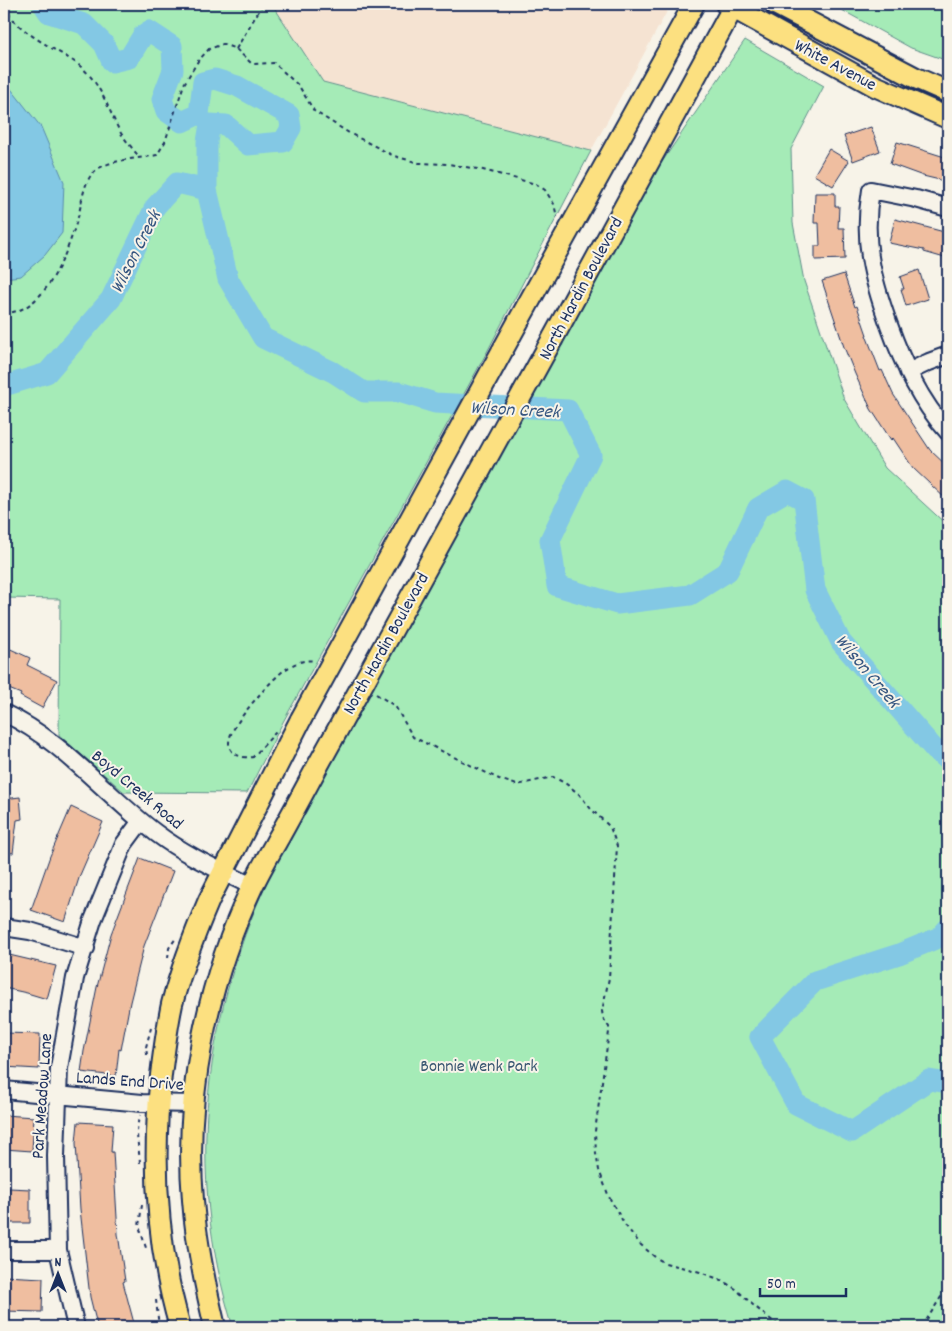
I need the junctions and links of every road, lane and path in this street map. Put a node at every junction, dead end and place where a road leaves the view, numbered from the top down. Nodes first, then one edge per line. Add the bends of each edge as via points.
1 (263, 4) edge
2 (694, 4) edge
3 (775, 4) edge
4 (731, 5) edge
5 (4, 6) edge
6 (236, 49) junction
7 (948, 92) edge
8 (948, 118) edge
9 (140, 158) junction
10 (948, 208) edge
11 (558, 222) dead end
12 (4, 314) edge
13 (948, 355) edge
14 (908, 372) junction
15 (948, 432) edge
16 (320, 662) dead end
17 (370, 691) dead end
18 (4, 713) edge
19 (278, 730) dead end
20 (141, 821) junction
21 (223, 871) junction
22 (252, 886) junction
23 (4, 927) edge
24 (86, 948) junction
25 (4, 1090) edge
26 (59, 1095) junction
27 (158, 1104) junction
28 (194, 1104) junction
29 (4, 1250) edge
30 (58, 1250) junction
31 (948, 1286) edge
32 (76, 1327) edge
33 (180, 1327) edge
34 (215, 1327) edge
35 (780, 1327) edge
36 (922, 1327) edge

1 - 6 path
2 - 21 main road, North Hardin Boulevard, bridge via 301,719
3 - 7 main road
4 - 8 main road, White Avenue via 876,86
4 - 22 main road, North Hardin Boulevard, bridge via 553,338
5 - 9 path via 8,15 32,36 78,64 97,85 120,133
6 - 9 path via 223,44 209,49 198,61 184,84 165,142 157,155
6 - 11 path via 252,64 274,64 299,86 314,110 394,156 419,163 483,170 536,184 545,190 554,204
9 - 12 path via 110,163 92,173 58,268 46,289 27,307
10 - 14 street via 872,190 867,226 870,266
13 - 14 street
14 - 15 street
16 - 19 path via 301,661 285,669 232,731 230,747 234,754 243,758 253,757
17 - 35 path via 395,706 412,737 517,785 553,777 579,794 610,827 617,846 609,978 602,1011 609,1032 595,1131 599,1170 625,1225 648,1251 665,1263 721,1280
18 - 20 street, Boyd Creek Road via 59,747
20 - 21 street, Boyd Creek Road via 187,854
20 - 24 street, Park Meadow Lane via 124,844 103,894
21 - 22 street, Boyd Creek Road
21 - 27 main road, North Hardin Boulevard via 197,928 172,1003
22 - 28 main road, North Hardin Boulevard via 229,944 208,1015
23 - 24 street
24 - 26 street, Park Meadow Lane via 75,978 59,1068
25 - 26 street, Lands End Drive
26 - 27 street, Lands End Drive
26 - 30 street, Park Meadow Lane via 56,1156
27 - 28 street, Lands End Drive
27 - 33 main road, North Hardin Boulevard via 158,1211 170,1295
28 - 34 main road, North Hardin Boulevard via 193,1200 198,1248
29 - 30 street
30 - 32 street, Park Meadow Lane
31 - 36 path

